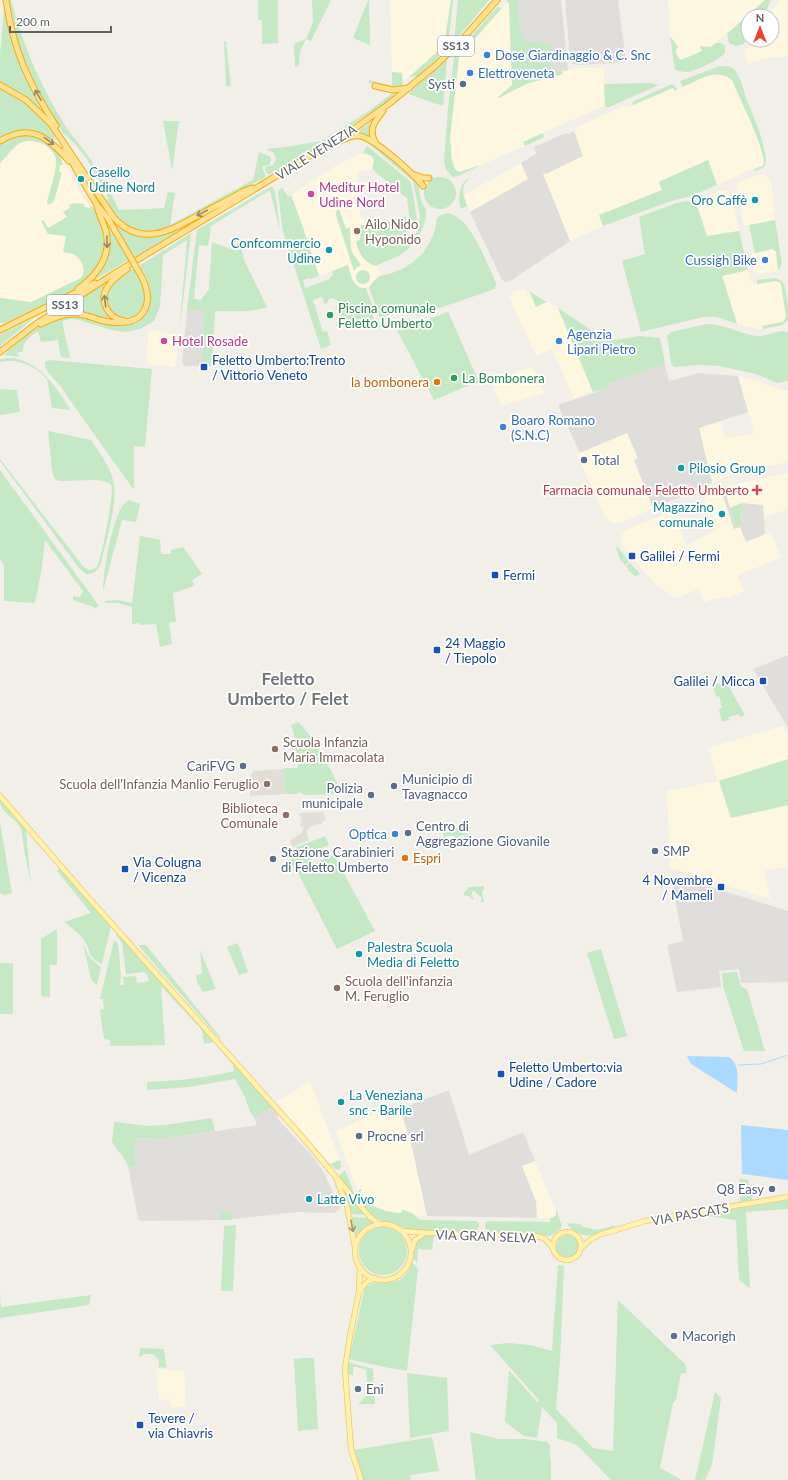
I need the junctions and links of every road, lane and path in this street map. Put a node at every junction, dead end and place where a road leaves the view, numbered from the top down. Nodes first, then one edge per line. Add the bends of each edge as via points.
1 (6, 0) edge
2 (497, 0) edge
3 (0, 86) edge
4 (375, 86) dead end
5 (410, 88) junction
6 (390, 103) junction
7 (0, 141) edge
8 (376, 143) junction
9 (329, 145) junction
10 (74, 165) junction
11 (80, 165) junction
12 (412, 174) junction
13 (429, 178) dead end
14 (262, 185) junction
15 (423, 186) dead end
16 (100, 195) junction
17 (97, 204) junction
18 (108, 216) junction
19 (163, 244) junction
20 (112, 275) junction
21 (62, 300) junction
22 (133, 320) junction
23 (0, 330) edge
24 (19, 336) junction
25 (0, 352) edge
26 (0, 796) edge
27 (336, 1178) junction
28 (788, 1197) edge
29 (379, 1224) junction
30 (402, 1231) junction
31 (428, 1233) junction
32 (578, 1237) junction
33 (544, 1238) junction
34 (556, 1238) junction
35 (593, 1238) junction
36 (356, 1248) junction
37 (553, 1248) junction
38 (581, 1248) junction
39 (411, 1252) junction
40 (360, 1267) junction
41 (375, 1278) junction
42 (359, 1292) junction
43 (360, 1480) edge

11 -> 1 highway via 27,77 14,41
2 - 5 highway, VIALE VENEZIA / SS13 via 459,43
3 - 10 highway via 17,96 50,124
3 - 11 highway via 37,109
4 - 5 highway via 393,90
5 - 6 highway, VIALE VENEZIA / SS13
6 - 8 highway via 372,126 372,135
6 - 9 highway, VIALE VENEZIA / SS13
7 -> 10 highway via 17,134 40,135 51,142
8 - 9 highway via 357,136
8 - 12 highway
9 - 14 highway, VIALE VENEZIA / SS13
10 - 17 highway
11 - 16 highway
12 - 13 highway via 420,178
12 - 15 highway
14 -> 16 highway via 244,191 169,231 148,235 134,232 120,224
14 - 19 highway, VIALE VENEZIA / SS13
16 - 18 highway
17 - 18 highway
17 -> 21 highway via 107,236 105,259 92,277
18 - 22 highway, bridge via 147,288 146,307 142,314
19 - 20 highway, VIALE VENEZIA / SS13
22 -> 19 highway via 121,320 110,314 104,303 104,293 114,279 160,250
20 - 21 highway, VIALE VENEZIA / SS13
20 - 24 highway, VIALE VENEZIA / SS13
21 - 23 highway, VIALE VENEZIA / SS13
22 - 24 highway via 116,323 81,314 67,314 50,319
24 - 25 highway, VIALE VENEZIA / SS13
26 - 27 main road
27 - 29 main road
27 -> 36 main road via 347,1206
28 - 35 main road, VIA PASCATS via 645,1221
29 - 30 main road via 390,1225
29 - 36 main road via 365,1231
30 - 31 main road, VIA GRAN SELVA
30 - 39 main road via 408,1238
31 - 33 main road, VIA GRAN SELVA via 526,1235
31 - 39 main road, VIA GRAN SELVA via 415,1240
32 - 34 main road via 567,1232 559,1234
32 - 35 main road, VIA PASCATS
32 - 38 main road
33 - 34 main road, VIA GRAN SELVA
33 - 37 main road, VIA GRAN SELVA
34 - 37 main road
35 - 38 main road, VIA PASCATS
36 - 40 main road via 356,1259
37 - 38 main road via 557,1256 565,1260 574,1259
39 - 41 main road via 406,1268 399,1274 387,1279
40 - 41 main road
40 - 42 main road
41 - 42 main road via 367,1282
42 - 43 main road via 346,1361 346,1378 351,1449

